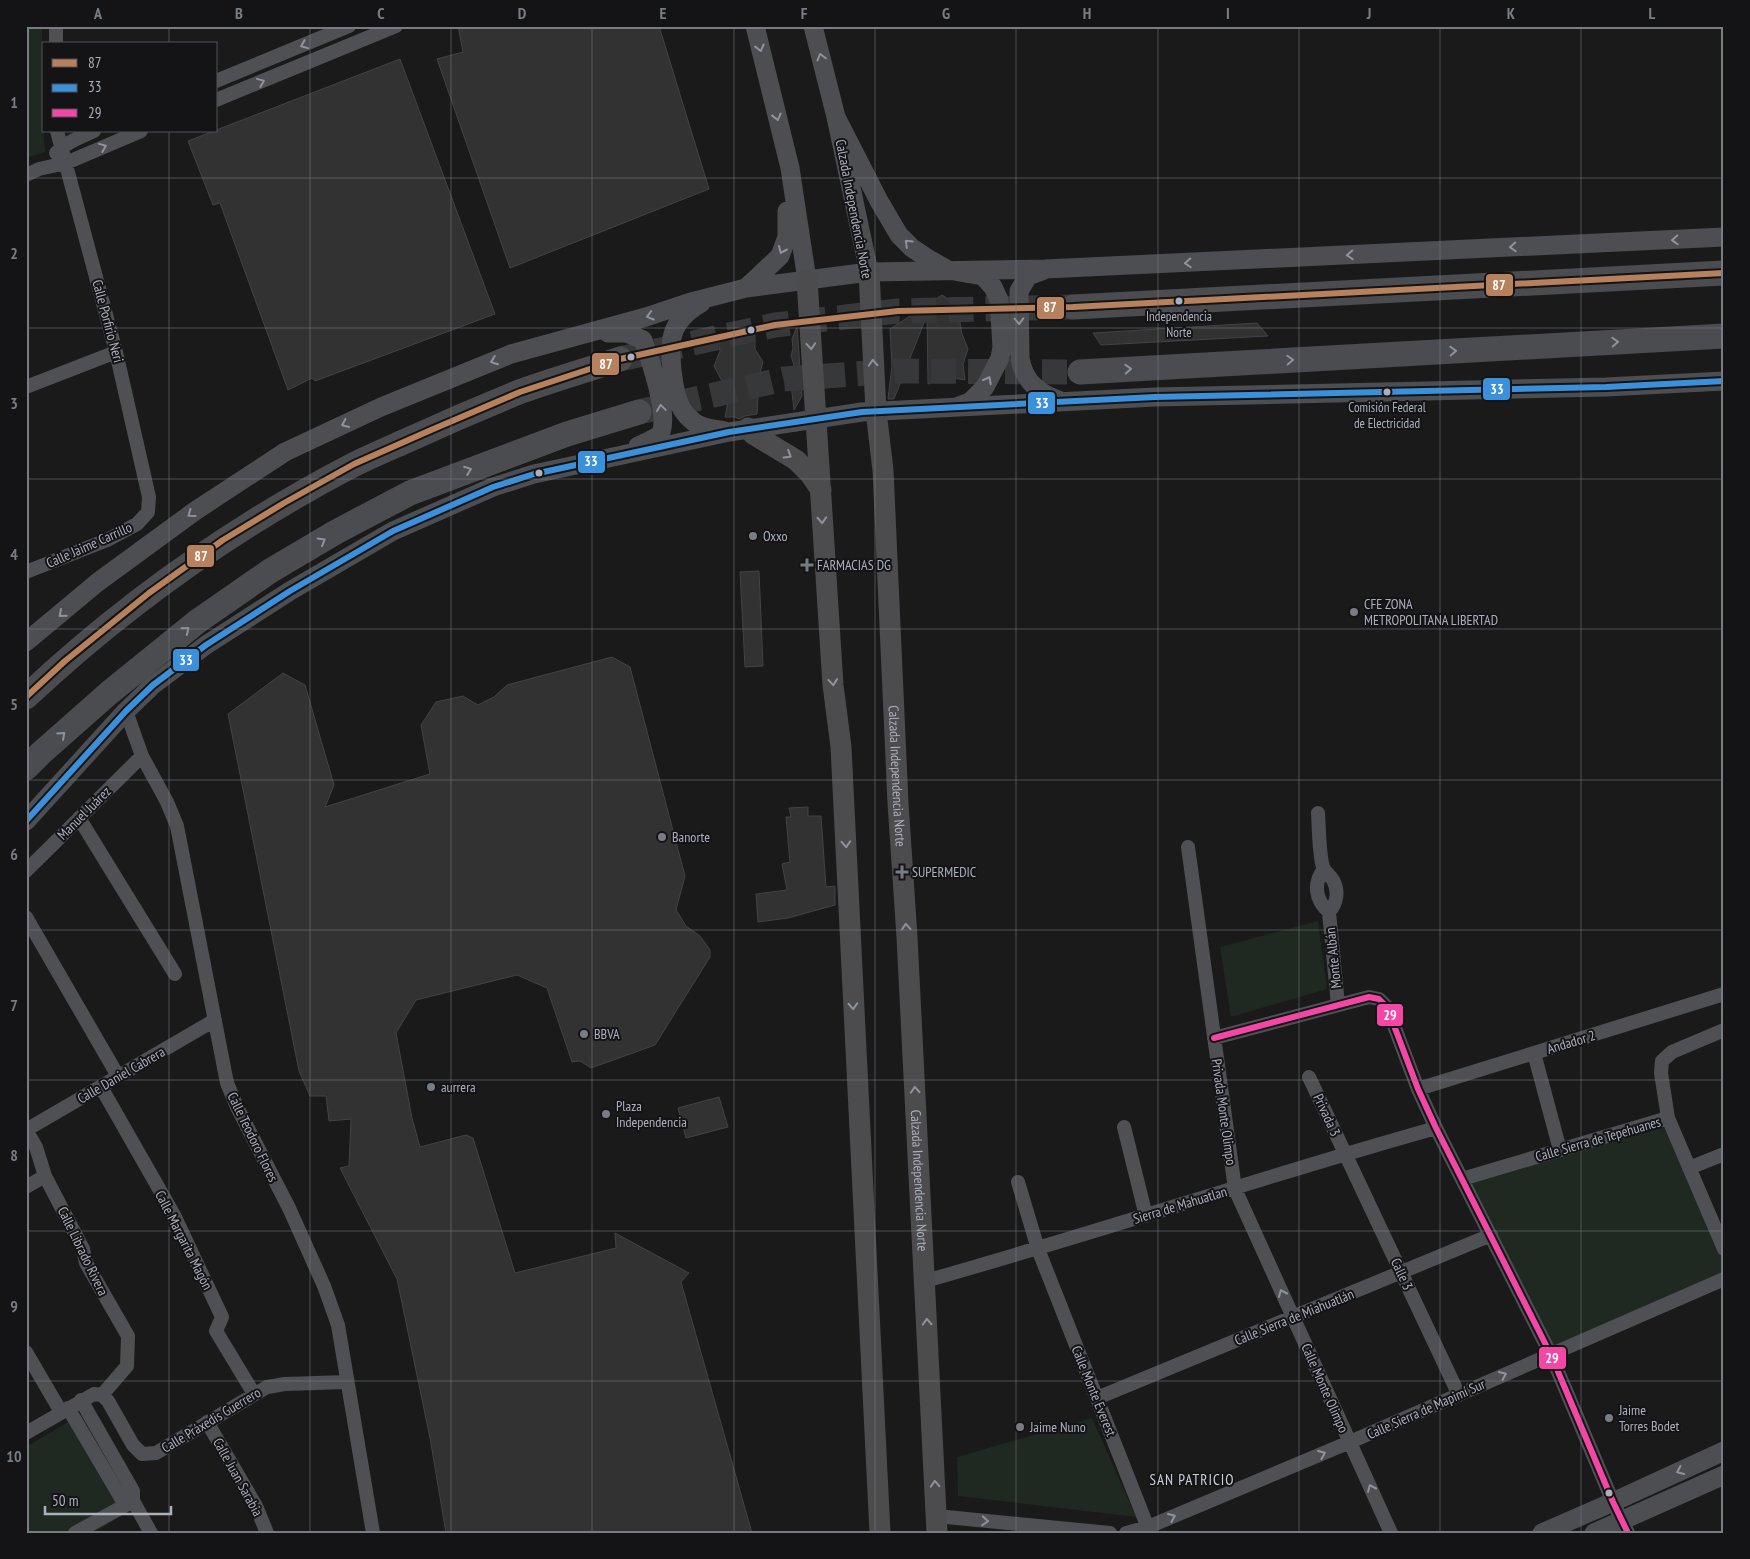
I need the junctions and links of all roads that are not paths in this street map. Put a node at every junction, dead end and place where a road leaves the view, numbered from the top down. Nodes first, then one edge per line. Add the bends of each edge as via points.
1 (56, 26) edge
2 (349, 26) edge
3 (396, 26) edge
4 (755, 26) edge
5 (813, 26) edge
6 (56, 42) edge
7 (218, 80) edge
8 (218, 99) edge
9 (836, 117) junction
10 (57, 132) edge
11 (92, 132) edge
12 (139, 132) edge
13 (60, 148) junction
14 (66, 163) junction
15 (790, 168) junction
16 (39, 169) junction
17 (26, 175) edge
18 (1724, 238) edge
19 (1045, 269) junction
20 (948, 270) junction
21 (869, 272) junction
22 (1724, 273) edge
23 (807, 280) junction
24 (746, 288) junction
25 (710, 297) junction
26 (1073, 307) tunnel mouth
27 (584, 334) junction
28 (1724, 336) edge
29 (116, 352) junction
30 (620, 359) tunnel mouth
31 (1080, 372) tunnel mouth
32 (1724, 381) edge
33 (26, 387) edge
34 (1063, 402) junction
35 (951, 408) junction
36 (876, 411) junction
37 (639, 412) tunnel mouth
38 (816, 419) junction
39 (739, 430) junction
40 (609, 459) junction
41 (821, 490) junction
42 (148, 512) joint
43 (26, 572) edge
44 (26, 642) edge
45 (26, 697) edge
46 (126, 711) junction
47 (142, 756) junction
48 (26, 768) edge
49 (1318, 813) dead end
50 (79, 818) junction
51 (26, 821) edge
52 (1188, 847) dead end
53 (1324, 869) junction
54 (26, 870) edge
55 (1329, 912) junction
56 (26, 917) edge
57 (175, 974) dead end
58 (1724, 994) edge
59 (1338, 1005) junction
60 (215, 1020) junction
61 (1724, 1030) edge
62 (1214, 1038) junction
63 (1534, 1053) junction
64 (118, 1076) junction
65 (1308, 1077) dead end
66 (101, 1087) junction
67 (1418, 1089) junction
68 (1668, 1118) junction
69 (1124, 1128) dead end
70 (1436, 1128) junction
71 (26, 1130) edge
72 (1560, 1150) junction
73 (1345, 1154) junction
74 (1724, 1154) edge
75 (1689, 1168) junction
76 (45, 1176) junction
77 (1462, 1179) junction
78 (1018, 1182) dead end
79 (26, 1187) edge
80 (1235, 1188) junction
81 (1146, 1216) junction
82 (1491, 1236) junction
83 (1038, 1249) junction
84 (1724, 1249) edge
85 (1401, 1273) junction
86 (1724, 1279) edge
87 (925, 1281) junction
88 (1293, 1317) junction
89 (26, 1352) edge
90 (1551, 1355) junction
91 (347, 1382) junction
92 (254, 1394) junction
93 (102, 1395) junction
94 (1459, 1395) junction
95 (1097, 1398) junction
96 (81, 1400) junction
97 (65, 1410) junction
98 (207, 1422) junction
99 (26, 1433) edge
100 (1350, 1442) junction
101 (1724, 1451) edge
102 (1724, 1475) edge
103 (133, 1500) junction
104 (1613, 1502) junction
105 (937, 1525) edge
106 (1624, 1527) edge
107 (1149, 1530) edge
108 (75, 1533) edge
109 (152, 1533) edge
110 (267, 1533) edge
111 (372, 1533) edge
112 (880, 1533) edge
113 (1110, 1533) edge
114 (1126, 1533) edge
115 (1391, 1533) edge
116 (1542, 1533) edge
117 (1594, 1533) edge

1 - 6 street
2 -> 7 street
8 -> 3 street
4 -> 15 street
9 -> 5 street, Calzada Independencia Norte
20 -> 9 street via 912,248 899,235
9 - 21 street, Calzada Independencia Norte
10 - 13 street, Calle Porfirio Neri
11 - 13 street
14 -> 12 street
13 - 14 street, Calle Porfirio Neri
13 - 16 street
14 - 16 street
14 - 29 street, Calle Porfirio Neri
15 - 23 street
15 -> 24 street via 792,182 784,247 780,256
16 - 17 street
18 -> 19 street
19 - 20 street
19 -> 34 street via 1028,276 1019,291 1020,358 1031,384 1049,397
20 - 21 street
35 -> 20 street via 970,402 984,387 1000,358 1002,347 999,300 993,287 983,276
21 - 23 street
36 -> 21 main road, Calzada Independencia Norte
22 - 26 highway
23 - 24 street
23 -> 38 main road
24 - 25 street
25 -> 27 street
25 - 39 street via 687,311 673,332 670,354 678,399 688,417 705,428
40 -> 27 street via 659,435 664,425 656,376 643,340 627,333
27 -> 44 street via 511,354 475,368 285,452 188,516 98,582
31 -> 28 highway
29 - 33 street
29 - 42 street, Calle Porfirio Neri via 149,498
30 - 45 highway via 520,392 431,430 354,464 284,503 223,540 150,593 65,661
32 - 34 street
34 - 35 street
35 - 36 street
36 - 38 street
87 -> 36 main road, Calzada Independencia Norte via 882,470
48 -> 37 highway via 108,693 198,621 270,571 336,532 410,493 567,434
38 - 39 street
38 - 41 main road
39 - 40 street
39 -> 41 main road via 753,434 796,460
40 - 46 street via 534,474 493,487 393,531 206,644 153,685
41 -> 112 main road via 833,685 842,766
42 - 43 street, Calle Jaime Carrillo via 137,524 107,540
46 - 47 street, Calle Teodoro Flores
46 - 51 street
47 - 50 street, Manuel Juárez
47 - 60 street, Calle Teodoro Flores via 177,826
49 - 53 street, Monte Albán
50 - 54 street, Manuel Juárez
50 - 57 street
52 - 62 street, Privada Monte Olimpo via 1196,904 1204,910 1208,922 1208,934 1202,946
53 - 55 street, Monte Albán via 1336,889 1334,906
53 - 55 street, Monte Albán via 1318,877 1316,891
55 - 59 street, Monte Albán
56 - 64 street
58 - 63 street, Andador 2
59 - 62 street
59 - 67 street via 1369,997 1379,999 1388,1007
60 - 64 street, Calle Daniel Cabrera
60 - 91 street, Calle Teodoro Flores via 227,1082 236,1107 324,1286 338,1325
61 - 68 street, Calle Sierra de Tepehuanes via 1672,1052 1662,1061
62 - 80 street, Privada Monte Olimpo
63 - 67 street, Andador 2
63 - 72 street
64 - 66 street, Calle Daniel Cabrera
65 - 73 street, Privada 3
66 - 71 street, Calle Daniel Cabrera
66 - 92 street, Calle Margarita Magón via 174,1215 222,1317 216,1331
67 - 70 street
68 - 72 street, Calle Sierra de Tepehuanes
68 - 75 street
69 - 81 street
70 - 73 street, Sierra de Mahuatlan
70 - 77 street
71 - 76 street, Calle Librado Rivera via 36,1146
72 - 77 street, Calle Sierra de Tepehuanes
73 - 80 street, Sierra de Mahuatlan
73 - 85 street, Calle 3
74 - 75 street
75 - 84 street
76 - 79 street
76 - 93 street, Calle Librado Rivera via 86,1263 128,1336 127,1366
77 - 82 street
78 - 83 street, Calle Monte Everest
80 - 81 street, Sierra de Mahuatlan
88 -> 80 street, Calle Monte Olimpo
81 - 83 street, Sierra de Mahuatlan
82 - 85 street, Calle Sierra de Miahuatlán
82 - 90 street
83 - 87 street, Sierra de Mahuatlan
83 - 95 street, Calle Monte Everest
85 - 88 street, Calle Sierra de Miahuatlán
85 - 94 street, Calle 3
86 - 90 street, Calle Sierra de Mapimí Sur
105 -> 87 main road, Calzada Independencia Norte
88 - 95 street, Calle Sierra de Miahuatlán
88 - 100 street, Calle Monte Olimpo
89 - 97 street
94 -> 90 street, Calle Sierra de Mapimí Sur
90 - 104 street
91 - 92 street, Calle Práxedis Guerrero via 285,1384 267,1387
91 - 111 street, Calle Teodoro Flores
92 - 98 street, Calle Práxedis Guerrero
93 - 96 street via 94,1394
93 - 98 street, Calle Práxedis Guerrero via 142,1454 156,1453
94 - 100 street, Calle Sierra de Mapimí Sur
95 - 107 street, Calle Monte Everest
96 - 97 street
96 - 103 street via 132,1491
97 - 99 street
97 - 103 street via 121,1498
98 - 110 street, Calle Juan Sarabia via 256,1506
107 -> 100 street, Calle Sierra de Mapimí Sur
115 -> 100 street, Calle Monte Olimpo
101 -> 104 street
102 - 106 street
103 - 108 street
103 - 109 street
104 - 106 street
104 - 116 street
105 -> 113 street
106 - 117 street
107 - 114 street, Calle Sierra de Mapimí Sur

